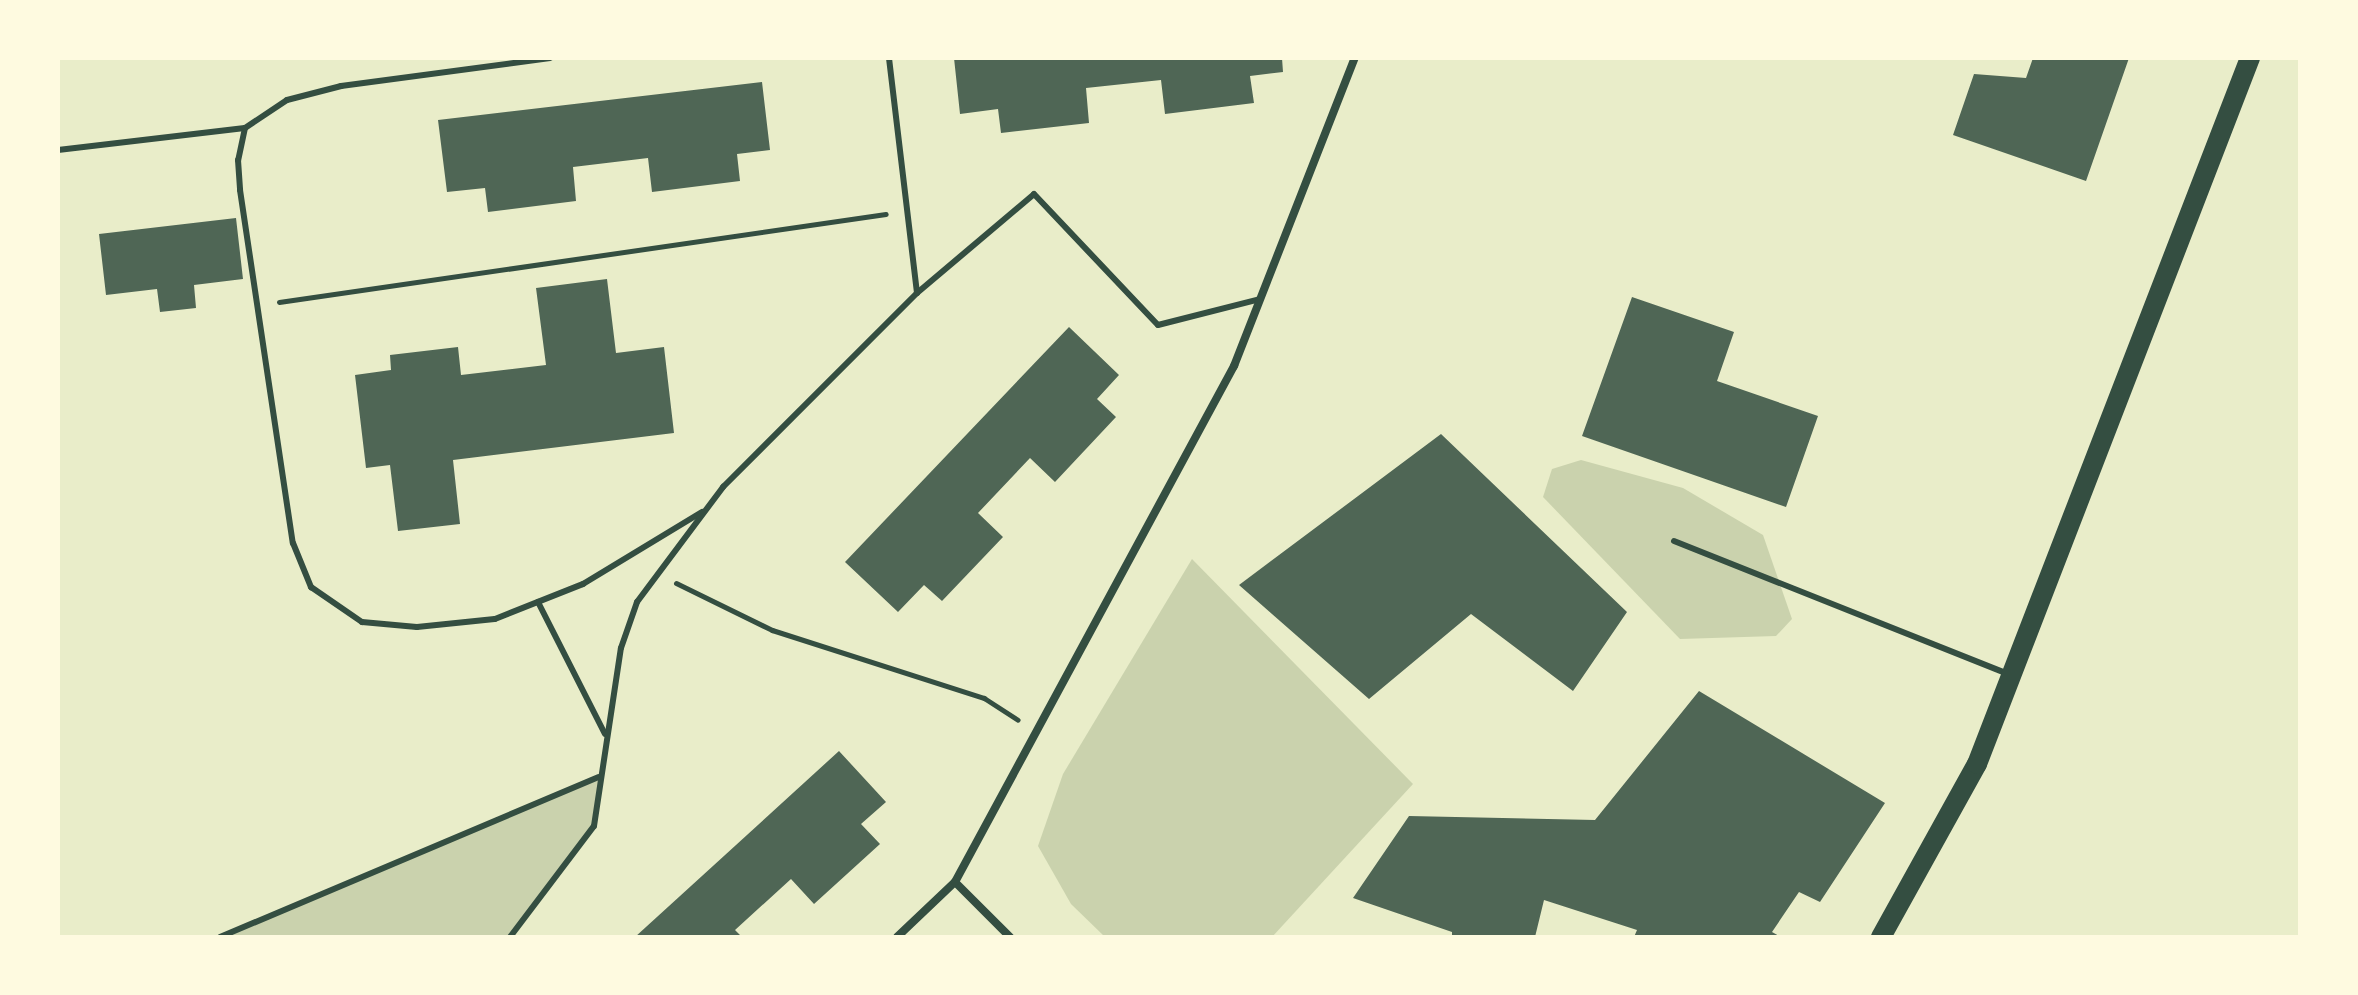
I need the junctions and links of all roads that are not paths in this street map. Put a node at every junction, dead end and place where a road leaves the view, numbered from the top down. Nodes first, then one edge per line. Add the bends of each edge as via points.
1 (550, 58) edge
2 (889, 58) edge
3 (1355, 58) edge
4 (2250, 58) edge
5 (245, 128) junction
6 (58, 150) edge
7 (917, 293) junction
8 (1260, 299) junction
9 (706, 510) junction
10 (1674, 541) dead end
11 (538, 602) junction
12 (2011, 675) junction
13 (606, 735) junction
14 (599, 777) junction
15 (955, 882) junction
16 (220, 937) edge
17 (510, 937) edge
18 (897, 937) edge
19 (1010, 937) edge
20 (1881, 937) edge

1 - 5 lane via 341,86 287,100
2 - 7 lane
3 - 8 street
4 - 12 main road
5 - 6 lane
5 - 11 lane via 238,160 258,305 293,543 311,587 362,622 417,627 495,619
7 - 8 lane via 1034,194 1158,325
7 - 9 lane
8 - 15 street via 1234,366
9 - 11 lane via 583,584
9 - 13 lane via 637,602 621,648
10 - 12 lane
11 - 13 lane
12 - 20 main road via 1977,764
13 - 14 lane
14 - 16 lane
14 - 17 lane via 594,826
15 - 18 street
15 - 19 street

